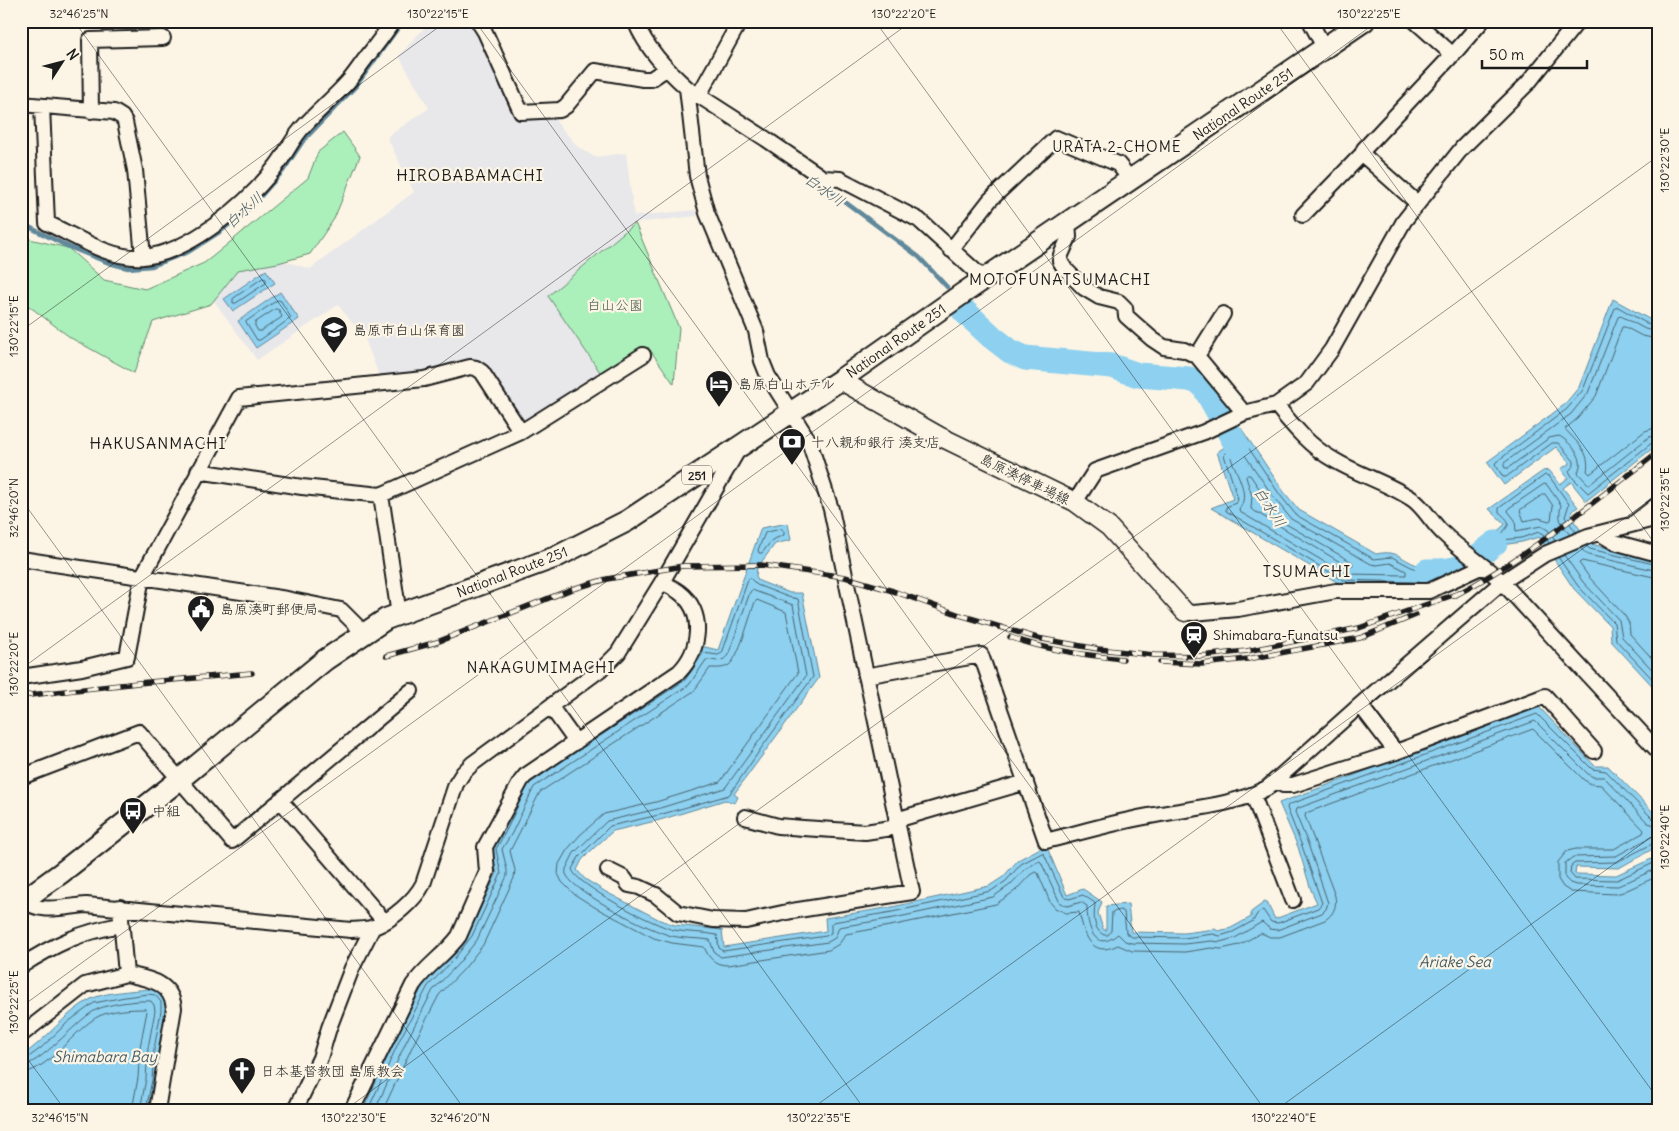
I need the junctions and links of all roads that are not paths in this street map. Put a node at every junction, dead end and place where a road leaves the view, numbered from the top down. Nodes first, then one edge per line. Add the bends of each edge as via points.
1 (393, 21) edge
2 (478, 21) edge
3 (635, 21) edge
4 (740, 21) edge
5 (1310, 21) edge
6 (1364, 21) edge
7 (1415, 21) edge
8 (1482, 21) edge
9 (1578, 21) edge
10 (163, 38) dead end
11 (1325, 49) junction
12 (1453, 54) junction
13 (666, 69) junction
14 (691, 93) junction
15 (21, 104) edge
16 (42, 106) junction
17 (91, 110) junction
18 (1362, 154) junction
19 (1131, 180) junction
20 (1417, 203) junction
21 (1303, 215) dead end
22 (1068, 222) junction
23 (951, 250) junction
24 (142, 257) junction
25 (984, 279) junction
26 (1223, 314) dead end
27 (643, 355) dead end
28 (1197, 356) junction
29 (840, 380) junction
30 (1276, 405) junction
31 (791, 412) junction
32 (1241, 415) junction
33 (521, 432) junction
34 (741, 445) junction
35 (198, 471) junction
36 (381, 495) junction
37 (1075, 502) junction
38 (1658, 504) edge
39 (1658, 518) edge
40 (1631, 524) junction
41 (1594, 534) junction
42 (1658, 554) edge
43 (21, 559) edge
44 (1482, 565) junction
45 (142, 577) junction
46 (662, 582) junction
47 (1502, 582) junction
48 (1184, 612) joint
49 (399, 614) junction
50 (364, 633) junction
51 (21, 676) edge
52 (865, 676) junction
53 (411, 691) dead end
54 (1360, 705) junction
55 (551, 707) junction
56 (576, 742) junction
57 (1658, 750) edge
58 (1594, 751) dead end
59 (1396, 752) junction
60 (21, 777) edge
61 (179, 780) junction
62 (1276, 781) junction
63 (1026, 782) junction
64 (1253, 795) junction
65 (280, 800) junction
66 (745, 817) dead end
67 (897, 824) junction
68 (608, 870) dead end
69 (1293, 900) dead end
70 (23, 901) edge
71 (120, 908) junction
72 (379, 924) junction
73 (121, 925) junction
74 (21, 966) edge
75 (126, 974) junction
76 (21, 1035) edge
77 (157, 1110) edge
78 (295, 1110) edge
79 (352, 1110) edge

1 - 24 street via 347,84 294,137 261,184 237,207 186,244 170,252
2 - 13 street via 521,112 560,110 595,70 651,79
3 - 13 street
4 - 14 street
5 - 11 street
6 - 11 highway, National Route 251 / 251
7 - 12 street
8 - 12 street
9 - 20 street via 1528,83 1462,148
10 - 17 street via 90,40
11 - 19 highway, National Route 251 / 251
12 - 18 street
13 - 14 street
14 - 23 street via 823,178 840,179 919,220
14 - 31 street via 697,176 703,202 756,331 768,376
15 - 16 street
16 - 17 street
16 - 24 street via 48,223 110,252
17 - 24 street via 114,112 125,122 135,170
18 - 20 street
18 - 21 street
19 - 22 highway, National Route 251 / 251
19 - 23 street via 1118,164 1056,138 990,200
20 - 30 street via 1332,349 1307,383
22 - 25 highway, National Route 251 / 251
22 - 28 street via 1069,237 1060,261 1065,269 1084,288 1119,302 1125,308 1126,316 1164,347
23 - 25 street
25 - 29 highway, National Route 251 / 251
26 - 28 street
27 - 33 street
28 - 32 street
29 - 31 highway, National Route 251 / 251
29 - 37 main road, 島原湊停車場線 via 938,436
30 - 32 street
30 - 44 street via 1307,441 1333,460 1414,500 1441,532
31 - 34 highway, National Route 251 / 251
31 - 52 street via 810,441 831,509
32 - 37 street via 1204,432 1095,471
33 - 35 street via 482,372 470,366 424,379 239,398
33 - 36 street
34 - 46 street
34 - 49 highway, National Route 251 / 251 via 627,521 556,557
35 - 36 street
35 - 45 street
36 - 49 street
37 - 48 main road, 島原湊停車場線 via 1109,527
38 - 40 street
39 - 40 street
40 - 41 street
41 - 42 street
41 - 47 street via 1545,554
43 - 45 street
44 - 47 street
44 - 48 street via 1429,591 1336,591 1238,609
45 - 50 street via 341,610
45 - 51 street via 127,657 82,668
46 - 55 street via 618,653
46 - 56 street via 683,596 695,616 697,640 686,666
47 - 54 street
47 - 57 street
49 - 50 highway, National Route 251 / 251
50 - 61 highway, National Route 251 / 251 via 325,660
52 - 63 street via 981,655
52 - 67 street
53 - 65 street
54 - 59 street
54 - 62 street
55 - 56 street
55 - 72 street via 472,764 463,774 456,784 418,894
56 - 79 street via 521,781 485,847 487,872 459,936 413,984
58 - 59 street via 1545,696
59 - 62 street via 1293,784 1283,785
60 - 61 street via 139,732
61 - 65 street via 232,841
61 - 70 highway, National Route 251 / 251
62 - 64 street
63 - 64 street via 1046,841
63 - 67 street
64 - 69 street
65 - 72 street
66 - 67 street via 778,826 865,832
67 - 68 street via 912,892 746,921 712,920 678,913 656,895 629,885 624,878
70 - 71 street via 36,908 47,909 86,905
71 - 72 street via 342,929
71 - 73 street
72 - 78 street via 352,968 320,1058
73 - 74 street via 78,935
73 - 75 street
75 - 76 street via 85,985
75 - 77 street via 157,982 173,1000

